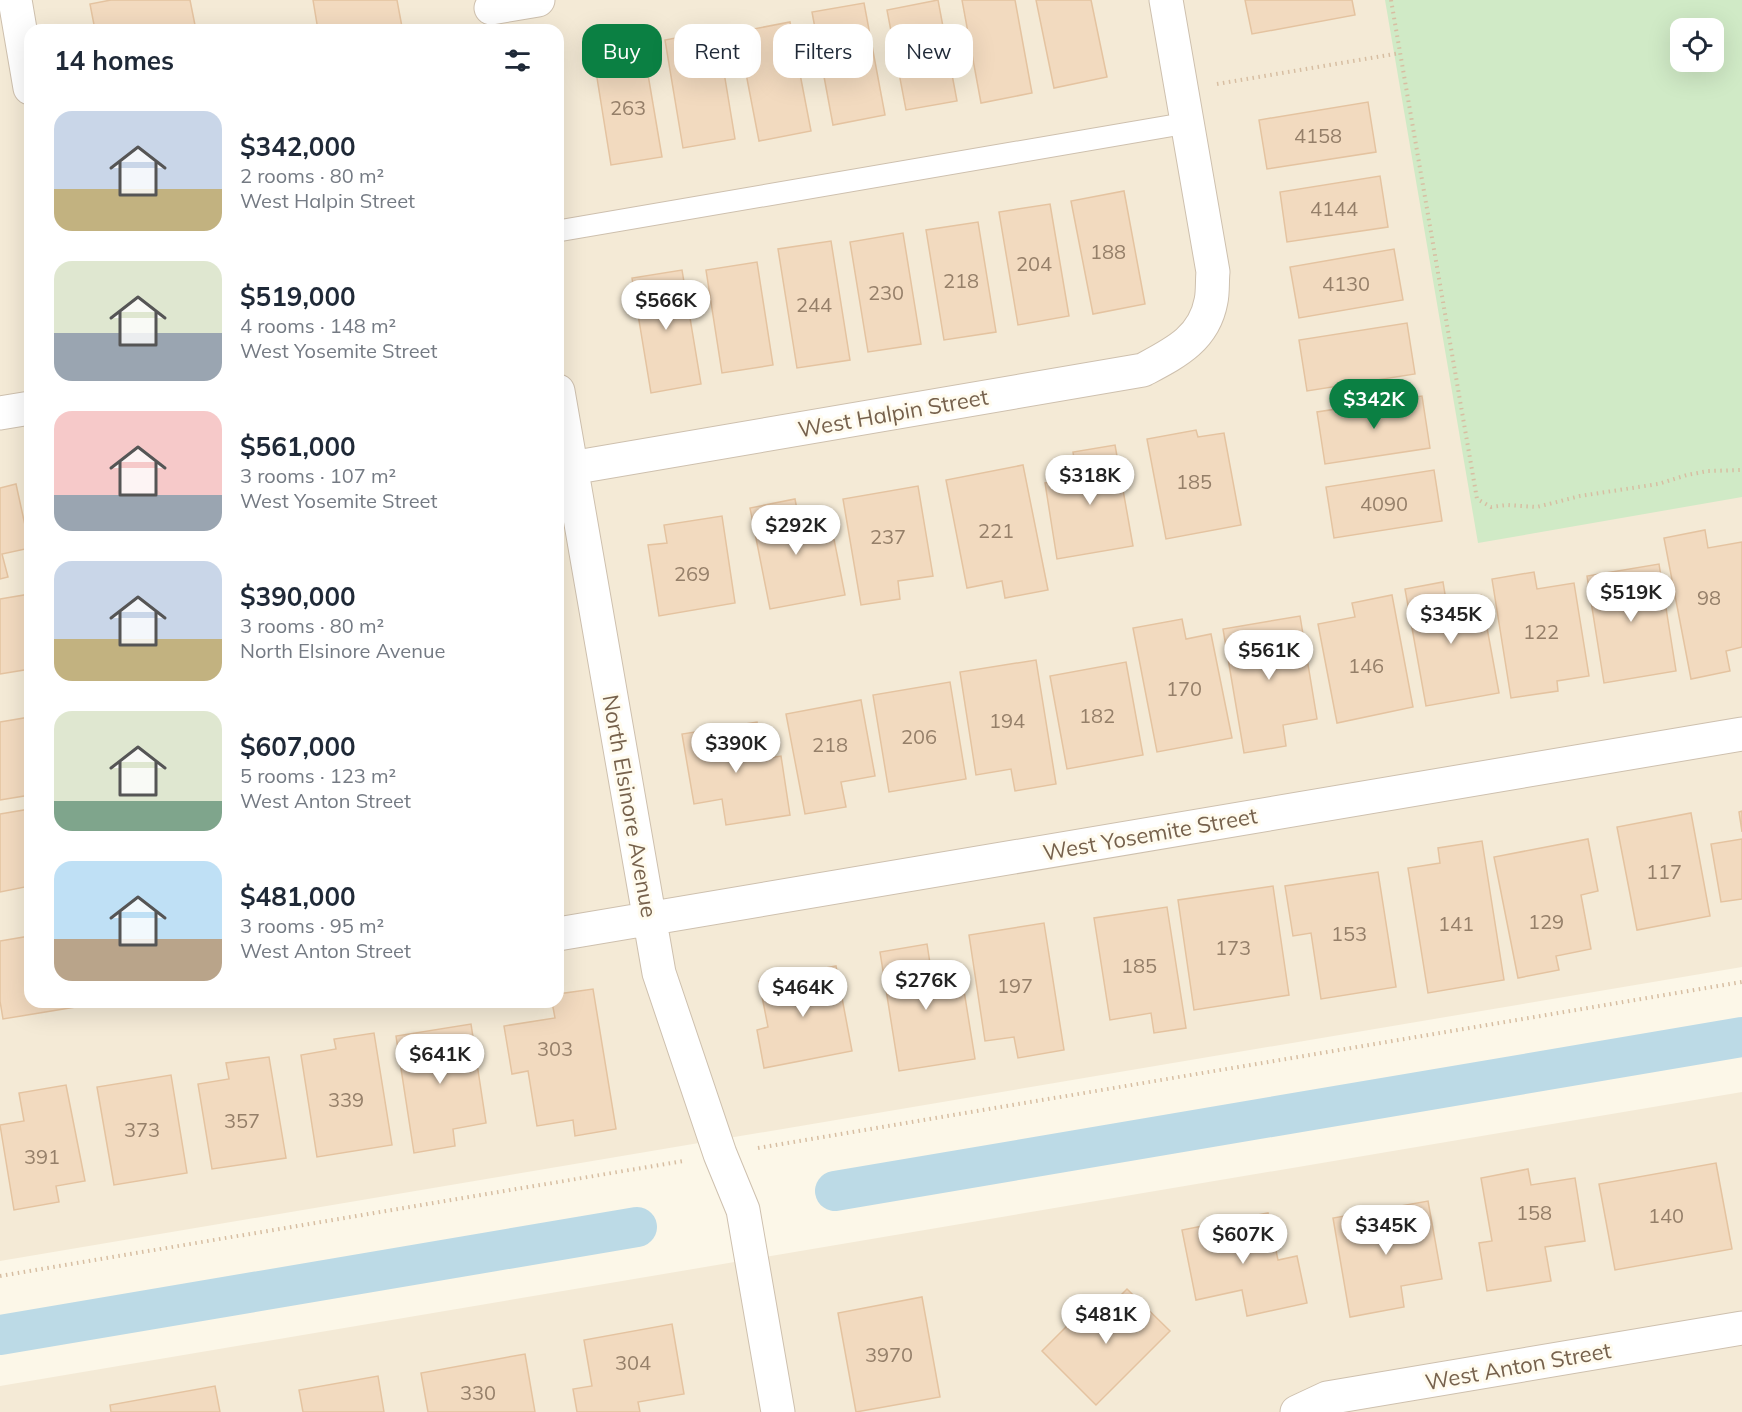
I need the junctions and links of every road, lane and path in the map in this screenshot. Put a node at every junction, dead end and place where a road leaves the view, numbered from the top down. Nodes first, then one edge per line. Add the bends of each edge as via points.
1 (15, 0) edge
2 (538, 0) edge
3 (1166, 0) edge
4 (1391, 0) edge
5 (492, 13) edge
6 (24, 53) edge
7 (1400, 53) junction
8 (1181, 90) junction
9 (1187, 123) junction
10 (564, 230) edge
11 (24, 409) edge
12 (0, 413) edge
13 (564, 427) edge
14 (571, 468) junction
15 (1742, 470) edge
16 (1742, 734) edge
17 (650, 919) junction
18 (564, 933) edge
19 (1742, 981) edge
20 (720, 1154) junction
21 (0, 1276) edge
22 (1742, 1328) edge
23 (778, 1412) edge
24 (1297, 1412) edge

1 - 6 street
2 - 5 street
3 - 8 street
4 - 7 path
7 - 8 path
7 - 15 path via 1477,499 1491,507 1537,507 1708,471
8 - 9 street
9 - 10 lane
9 - 14 street, West Halpin Street via 1213,272 1211,301 1202,328 1179,351 1143,370
11 - 12 street
13 - 14 street, North Elsinore Avenue
14 - 17 street, North Elsinore Avenue
16 - 17 street, West Yosemite Street
17 - 18 street, West Yosemite Street
17 - 20 street, North Elsinore Avenue via 659,973
19 - 20 path
20 - 21 path
20 - 23 street, North Elsinore Avenue via 743,1210
22 - 24 street, West Anton Street via 1327,1398

